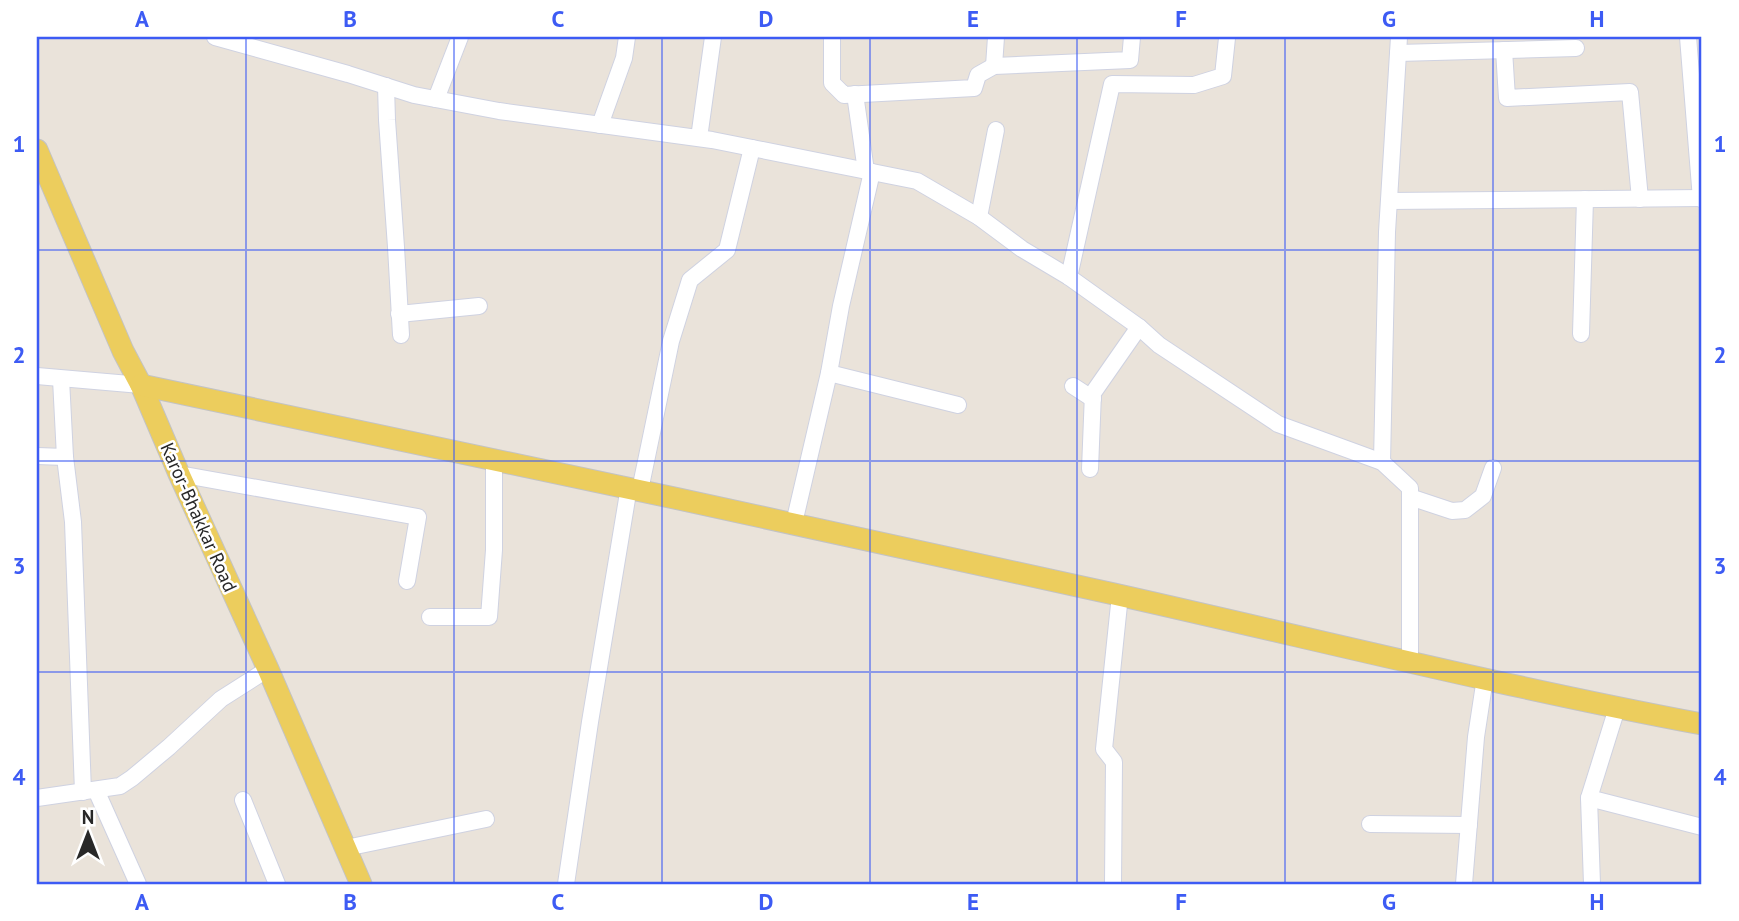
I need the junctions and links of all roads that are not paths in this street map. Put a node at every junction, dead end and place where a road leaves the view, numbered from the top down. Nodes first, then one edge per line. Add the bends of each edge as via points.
1 (215, 37) edge
2 (460, 37) edge
3 (627, 37) edge
4 (713, 37) edge
5 (832, 37) edge
6 (996, 37) edge
7 (1132, 37) edge
8 (1688, 37) edge
9 (1227, 38) edge
10 (1399, 45) edge
11 (1576, 48) dead end
12 (1504, 50) junction
13 (994, 66) junction
14 (386, 86) junction
15 (855, 94) junction
16 (436, 99) junction
17 (600, 125) junction
18 (996, 130) dead end
19 (699, 138) junction
20 (752, 148) junction
21 (37, 150) edge
22 (869, 171) junction
23 (1701, 198) edge
24 (1585, 199) junction
25 (1640, 199) junction
26 (1389, 201) junction
27 (979, 217) junction
28 (1069, 277) junction
29 (479, 306) dead end
30 (400, 314) junction
31 (1139, 327) junction
32 (1581, 334) dead end
33 (401, 335) dead end
34 (829, 373) junction
35 (37, 376) edge
36 (61, 379) junction
37 (141, 385) junction
38 (1073, 386) dead end
39 (1093, 399) junction
40 (958, 405) dead end
41 (37, 456) edge
42 (65, 457) junction
43 (494, 459) junction
44 (1382, 462) junction
45 (1493, 468) dead end
46 (1090, 469) dead end
47 (179, 474) junction
48 (635, 488) junction
49 (1409, 497) junction
50 (794, 523) junction
51 (407, 581) dead end
52 (1120, 595) junction
53 (430, 617) dead end
54 (1409, 663) junction
55 (268, 669) junction
56 (1485, 678) junction
57 (1617, 708) junction
58 (1702, 724) edge
59 (90, 791) junction
60 (37, 798) edge
61 (1589, 798) junction
62 (243, 800) dead end
63 (486, 819) dead end
64 (1370, 824) dead end
65 (1469, 825) junction
66 (1702, 827) edge
67 (345, 848) junction
68 (138, 884) edge
69 (277, 884) edge
70 (361, 884) edge
71 (566, 884) edge
72 (1113, 884) edge
73 (1464, 884) edge
74 (1592, 884) edge

1 - 14 street
2 - 16 street
3 - 17 street
4 - 19 street
5 - 15 street via 832,83 844,94
6 - 13 street
7 - 13 street via 1130,60
8 - 23 street
9 - 28 street via 1223,76 1194,85 1112,84
10 - 12 street
10 - 26 street
11 - 12 street
12 - 25 street via 1507,98 1630,92
13 - 15 street via 978,75 974,88
14 - 16 street
14 - 30 street
15 - 22 street
16 - 17 street
17 - 19 street
18 - 27 street
19 - 20 street
20 - 22 street
20 - 48 street via 727,250 690,280
21 - 37 main road, Karor-Bhakkar Road
22 - 27 street via 917,181
22 - 34 street
23 - 25 street
24 - 25 street
24 - 26 street
24 - 32 street
26 - 44 street
27 - 28 street
28 - 31 street
29 - 30 street
30 - 33 street
31 - 39 street
31 - 44 street via 1278,424
34 - 40 street
34 - 50 street
35 - 36 street
36 - 37 street
36 - 42 street
37 - 43 main road
37 - 47 main road, Karor-Bhakkar Road
38 - 39 street
39 - 46 street
41 - 42 street
42 - 59 street
43 - 48 main road
43 - 53 street via 489,617
44 - 49 street via 1409,488
45 - 49 street via 1483,496 1465,510 1452,511
47 - 51 street via 418,517
47 - 55 main road, Karor-Bhakkar Road
48 - 50 main road
48 - 71 street via 586,748
49 - 54 street
50 - 52 main road
52 - 54 main road
52 - 72 street via 1104,749 1114,762
54 - 56 main road
55 - 59 street via 221,699 132,778 120,786
55 - 67 main road, Karor-Bhakkar Road
56 - 57 main road
56 - 65 street
57 - 58 main road
57 - 61 street
59 - 60 street
59 - 68 street
61 - 66 street
61 - 74 street
62 - 69 street
63 - 67 street
64 - 65 street
65 - 73 street
67 - 70 main road, Karor-Bhakkar Road

